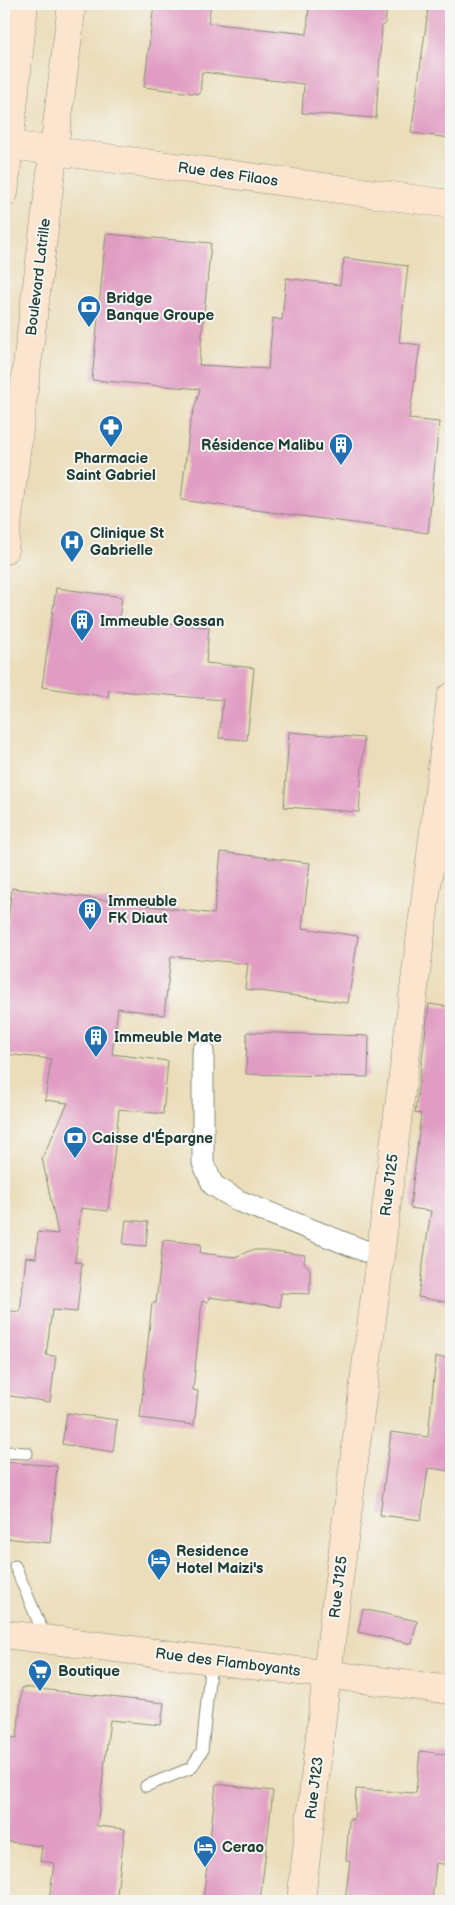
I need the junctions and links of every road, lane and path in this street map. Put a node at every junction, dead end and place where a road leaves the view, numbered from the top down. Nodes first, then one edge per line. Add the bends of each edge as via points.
1 (24, 4) edge
2 (72, 4) edge
3 (7, 145) edge
4 (55, 151) junction
5 (4, 193) edge
6 (451, 204) edge
7 (4, 550) edge
8 (451, 697) edge
9 (203, 1051) dead end
10 (380, 1258) junction
11 (4, 1452) edge
12 (27, 1453) dead end
13 (15, 1566) dead end
14 (4, 1634) edge
15 (45, 1639) junction
16 (211, 1660) junction
17 (327, 1674) junction
18 (451, 1690) edge
19 (146, 1786) dead end
20 (300, 1901) edge

1 - 3 street
2 - 4 street, Boulevard Latrille
3 - 4 street, Rue des Filaos
3 - 5 street
4 - 6 street, Rue des Filaos
4 - 7 street, Boulevard Latrille
8 - 10 street, Rue J125
9 - 10 street via 203,1163 213,1185 239,1201
10 - 17 street, Rue J125
11 - 12 lane
13 - 15 lane
14 - 15 street, Rue des Flamboyants
15 - 16 street, Rue des Flamboyants
16 - 17 street, Rue des Flamboyants
16 - 19 lane via 202,1751 191,1768
17 - 18 street, Rue des Flamboyants
17 - 20 street, Rue J123

